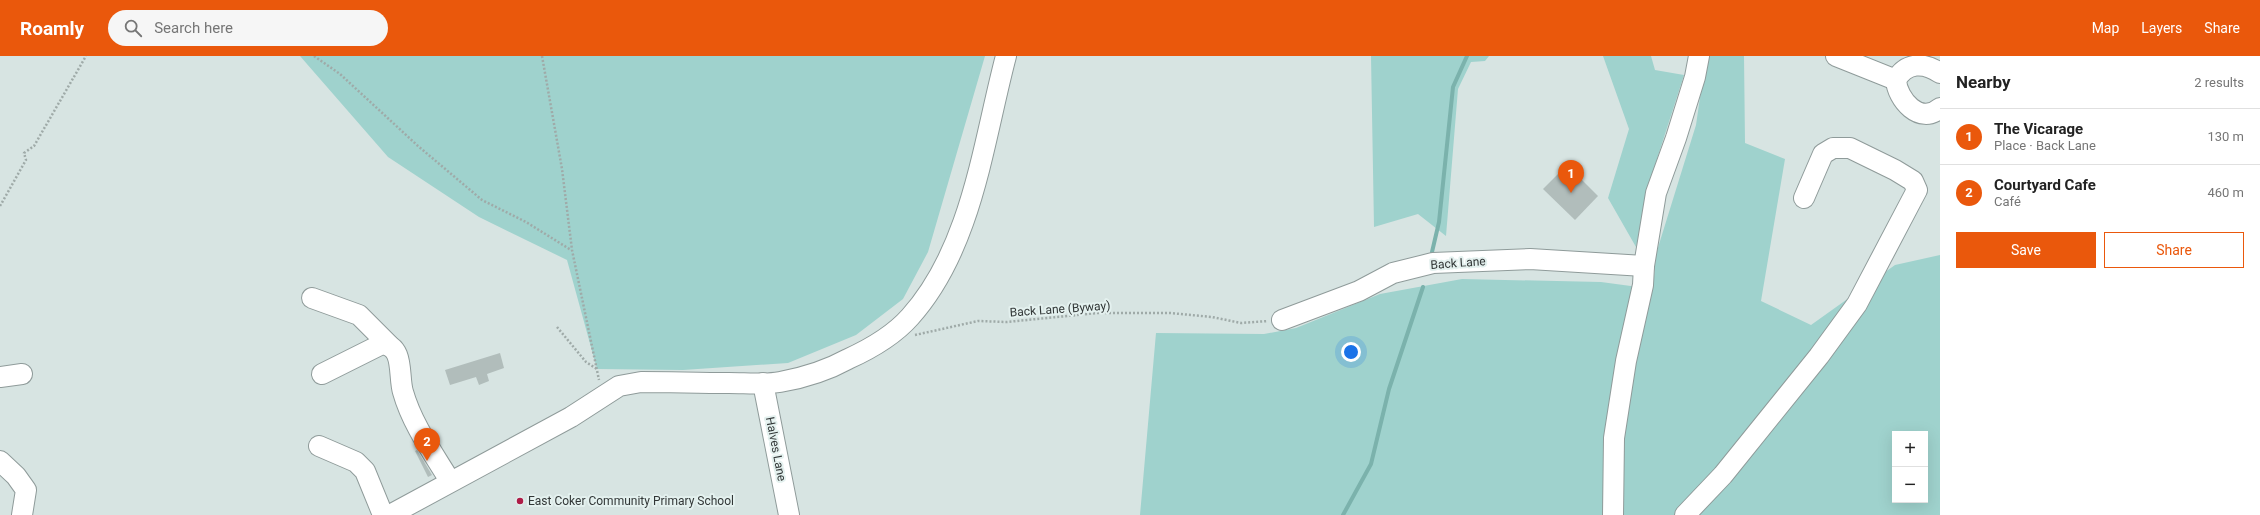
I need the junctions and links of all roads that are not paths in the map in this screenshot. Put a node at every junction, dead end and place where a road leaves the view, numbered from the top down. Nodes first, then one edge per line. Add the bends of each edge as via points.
1 (1006, 56) edge
2 (1699, 56) edge
3 (1836, 56) edge
4 (1940, 73) edge
5 (1896, 80) junction
6 (1940, 108) edge
7 (1804, 198) dead end
8 (1644, 266) junction
9 (312, 298) dead end
10 (1282, 320) road end
11 (389, 345) junction
12 (22, 374) dead end
13 (322, 374) dead end
14 (0, 377) edge
15 (763, 383) junction
16 (319, 446) dead end
17 (0, 461) edge
18 (450, 482) junction
19 (22, 515) edge
20 (383, 515) edge
21 (390, 515) edge
22 (789, 515) edge
23 (1613, 515) edge
24 (1685, 515) edge

1 - 15 street via 965,216 940,276 927,296 909,318 863,352 836,365 780,382
2 - 8 street via 1676,138 1656,193
3 - 5 street
4 - 5 street via 1926,65 1918,65 1905,69
5 - 6 street via 1898,94 1903,103 1912,109 1924,113
7 - 24 street via 1823,154 1833,148 1850,148 1895,170 1913,181 1917,190 1857,304 1819,356 1723,475
8 - 10 street, Back Lane via 1530,259 1433,263 1393,273 1359,291
8 - 23 street via 1643,285 1626,361 1614,438
9 - 11 street via 359,315
11 - 13 street via 382,344
11 - 18 street via 399,356 401,385 407,406
12 - 14 street
15 - 18 street via 641,382 620,386 571,416
15 - 22 street, Halves Lane
16 - 20 street via 356,462 365,471
17 - 19 street via 26,490
18 - 21 street

